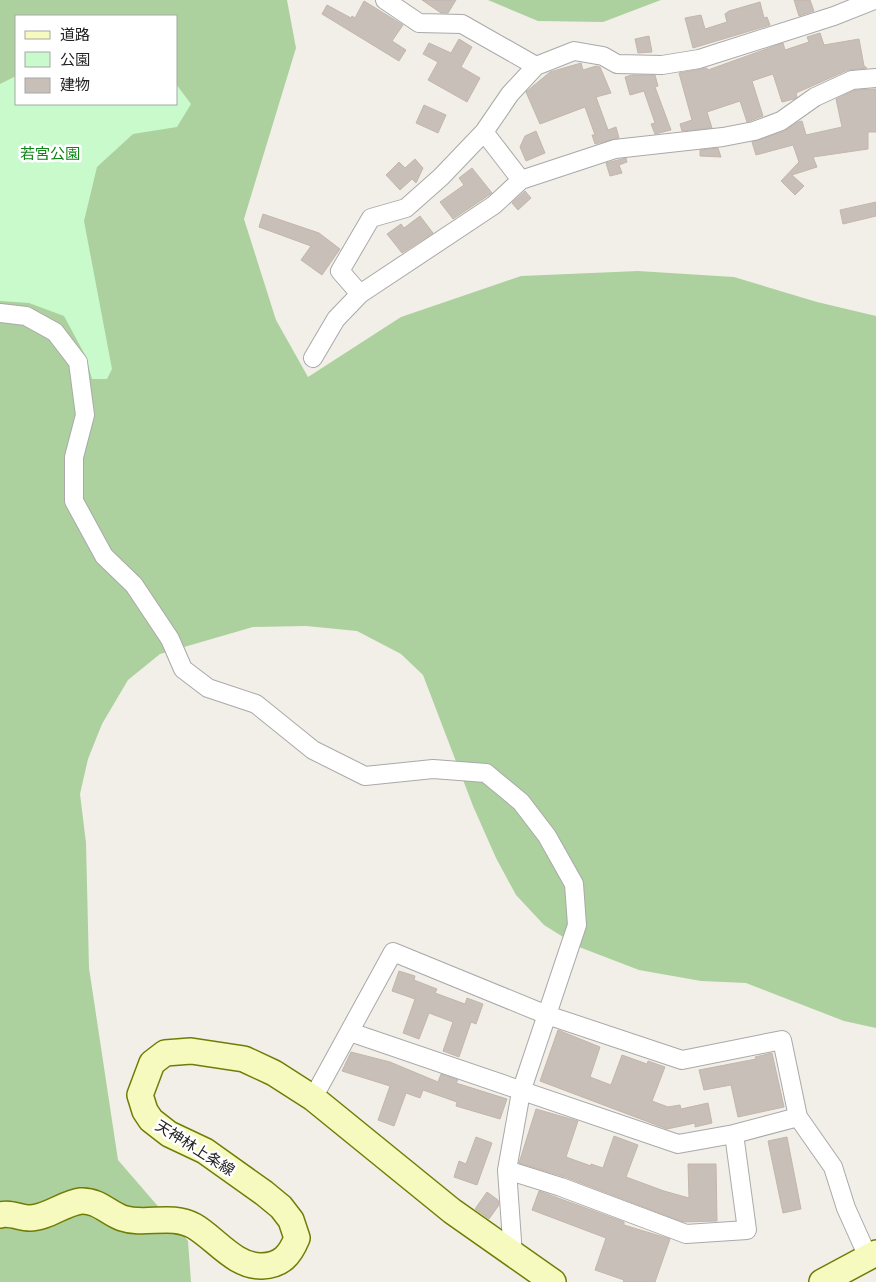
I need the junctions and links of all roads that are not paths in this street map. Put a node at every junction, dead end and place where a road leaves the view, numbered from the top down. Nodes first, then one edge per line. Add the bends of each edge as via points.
1 (385, 0) edge
2 (873, 0) edge
3 (536, 66) junction
4 (876, 78) edge
5 (484, 132) junction
6 (521, 180) junction
7 (360, 294) junction
8 (0, 313) edge
9 (313, 358) dead end
10 (547, 1015) junction
11 (350, 1032) junction
12 (521, 1092) junction
13 (313, 1098) junction
14 (798, 1117) junction
15 (734, 1134) junction
16 (507, 1170) junction
17 (0, 1215) edge
18 (513, 1255) junction
19 (872, 1255) edge
20 (553, 1282) edge
21 (822, 1282) edge

1 - 3 street via 419,23 462,24
2 - 3 street via 834,16 699,59 662,65 617,64 603,56 574,51
3 - 5 street via 510,94
4 - 6 street via 852,80 815,96 781,121 754,131 615,149
5 - 6 street
5 - 7 street via 406,208 371,218 340,271
6 - 7 street via 494,205
7 - 9 street via 336,319
8 - 10 street via 26,316 56,332 78,362 85,415 74,457 74,501 104,556 134,585 170,639 183,669 208,688 256,704 314,750 364,776 433,769 486,773 526,809 548,836 574,884 577,925
10 - 11 street via 394,952
10 - 12 street
10 - 14 street via 682,1060 782,1040
11 - 12 street
11 - 13 street
12 - 15 street via 678,1144
12 - 16 street
13 - 17 main road, 天神林上条線 via 274,1073 244,1059 191,1051 165,1054 152,1063 140,1094 151,1120 170,1134 205,1151 281,1207 291,1220 297,1238 291,1253 279,1263 260,1266 241,1260 193,1225 174,1219 123,1218 101,1205 81,1201 31,1218
13 - 18 main road, 天神林上条線 via 452,1212
14 - 15 street
14 - 19 street via 832,1167 846,1208
15 - 16 street via 747,1230 686,1234
16 - 18 street
18 - 20 main road, 天神林上条線
19 - 21 main road

